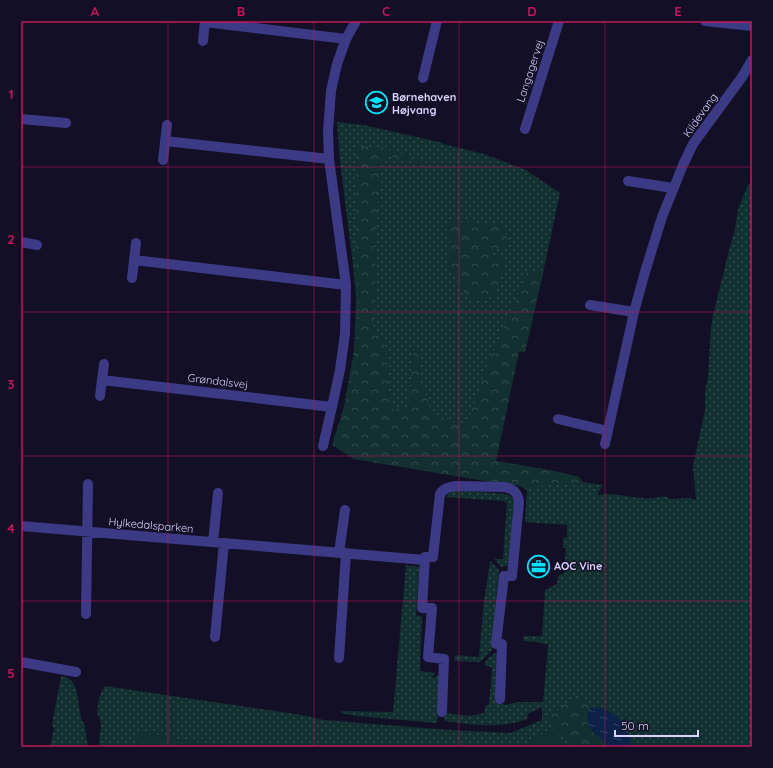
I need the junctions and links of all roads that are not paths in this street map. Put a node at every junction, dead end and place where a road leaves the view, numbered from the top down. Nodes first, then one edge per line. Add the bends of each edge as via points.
1 (356, 21) edge
2 (437, 21) edge
3 (559, 21) edge
4 (705, 21) edge
5 (205, 22) edge
6 (752, 26) edge
7 (346, 38) junction
8 (203, 40) dead end
9 (752, 60) edge
10 (423, 78) dead end
11 (21, 119) edge
12 (66, 123) dead end
13 (167, 125) dead end
14 (525, 129) dead end
15 (165, 141) junction
16 (329, 159) junction
17 (163, 160) dead end
18 (628, 180) dead end
19 (673, 188) junction
20 (21, 242) edge
21 (136, 244) dead end
22 (37, 245) dead end
23 (134, 260) junction
24 (132, 278) dead end
25 (346, 285) junction
26 (590, 305) dead end
27 (634, 312) junction
28 (104, 364) dead end
29 (102, 380) junction
30 (100, 396) dead end
31 (332, 406) junction
32 (558, 419) dead end
33 (608, 431) junction
34 (605, 444) dead end
35 (323, 446) dead end
36 (88, 484) dead end
37 (218, 493) dead end
38 (344, 510) dead end
39 (21, 526) edge
40 (88, 532) junction
41 (213, 542) junction
42 (224, 543) junction
43 (342, 553) junction
44 (425, 560) junction
45 (86, 614) dead end
46 (215, 637) dead end
47 (339, 658) dead end
48 (21, 662) edge
49 (76, 672) dead end
50 (500, 699) dead end
51 (442, 712) dead end

1 - 7 street
2 - 10 street
3 - 14 street, Langagervej
4 - 6 street
5 - 7 street
5 - 8 street
7 - 16 street via 331,91
9 - 19 street, Kildevang via 693,144
11 - 12 street
13 - 15 street
15 - 16 street
15 - 17 street
16 - 25 street
18 - 19 street
19 - 27 street, Kildevang
20 - 22 street
21 - 23 street
23 - 24 street
23 - 25 street
25 - 31 street via 345,334
26 - 27 street
27 - 33 street, Kildevang
28 - 29 street
29 - 30 street
29 - 31 street, Grøndalsvej
31 - 35 street
32 - 33 street
33 - 34 street, Kildevang
36 - 40 street
37 - 41 street
38 - 43 street
39 - 40 street, Hylkedalsparken
40 - 41 street, Hylkedalsparken
40 - 45 street
41 - 42 street, Hylkedalsparken
42 - 43 street, Hylkedalsparken
42 - 46 street
43 - 44 street, Hylkedalsparken
43 - 47 street
44 - 50 street via 425,557 433,557 442,490 456,486 505,487 516,491 519,502 512,576 504,576 496,644 502,644
44 - 51 street via 422,608 432,608 428,657 444,659
48 - 49 street

